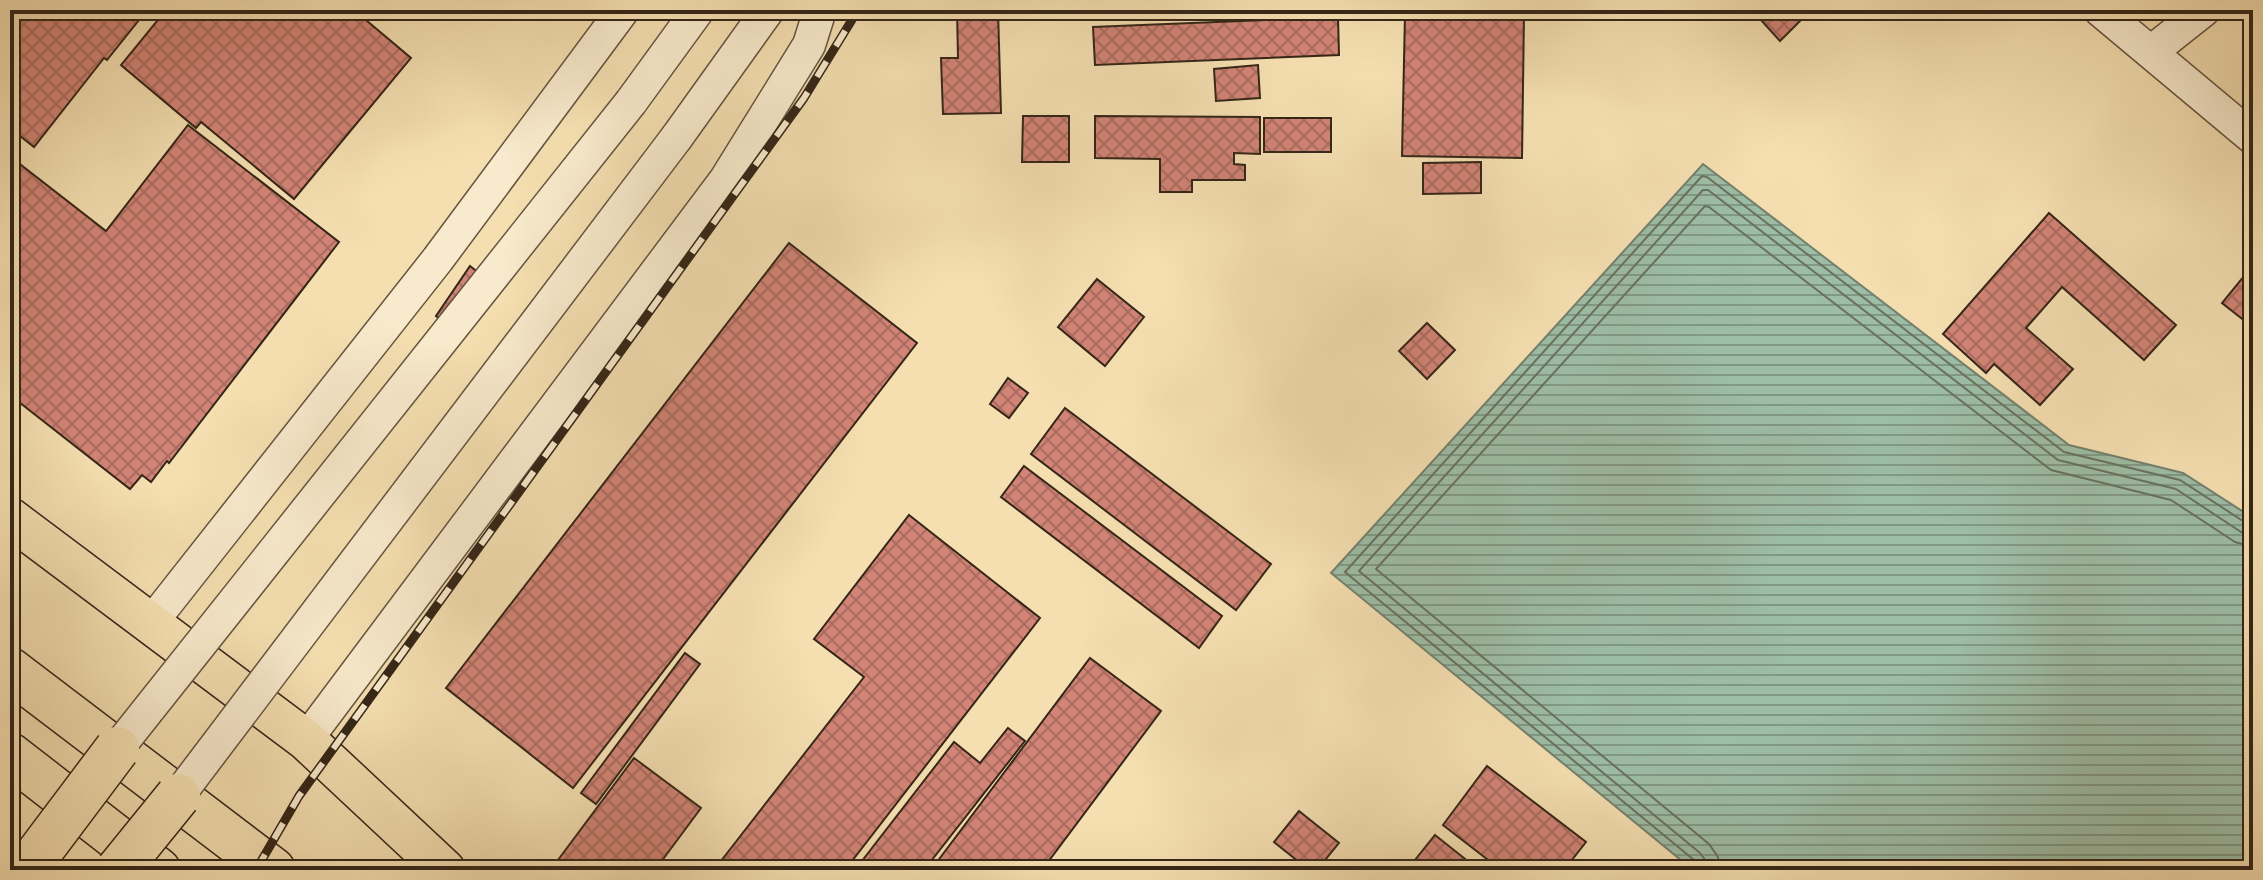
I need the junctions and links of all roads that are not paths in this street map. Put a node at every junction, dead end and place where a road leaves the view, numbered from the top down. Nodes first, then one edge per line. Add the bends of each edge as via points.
1 (623, 10) edge
2 (698, 10) edge
3 (768, 10) edge
4 (820, 10) edge
5 (2100, 10) edge
6 (2204, 10) edge
7 (2151, 52) junction
8 (2253, 138) edge
9 (10, 518) edge
10 (151, 623) junction
11 (10, 670) edge
12 (306, 740) junction
13 (117, 749) junction
14 (10, 755) edge
15 (178, 796) junction
16 (10, 847) edge
17 (26, 870) edge
18 (40, 870) edge
19 (118, 870) edge
20 (158, 870) edge
21 (273, 870) edge
22 (445, 870) edge

1 - 10 street via 438,259
2 - 13 street, bridge via 631,102
3 - 15 street, bridge
4 - 12 street via 809,45 726,179
5 - 7 street
6 - 7 street
7 - 8 street
9 - 10 main road
10 - 12 main road
11 - 13 highway
12 - 22 main road
13 - 15 highway
13 - 17 highway, bridge
14 - 20 highway
15 - 19 highway, bridge
15 - 21 highway
16 - 18 highway

